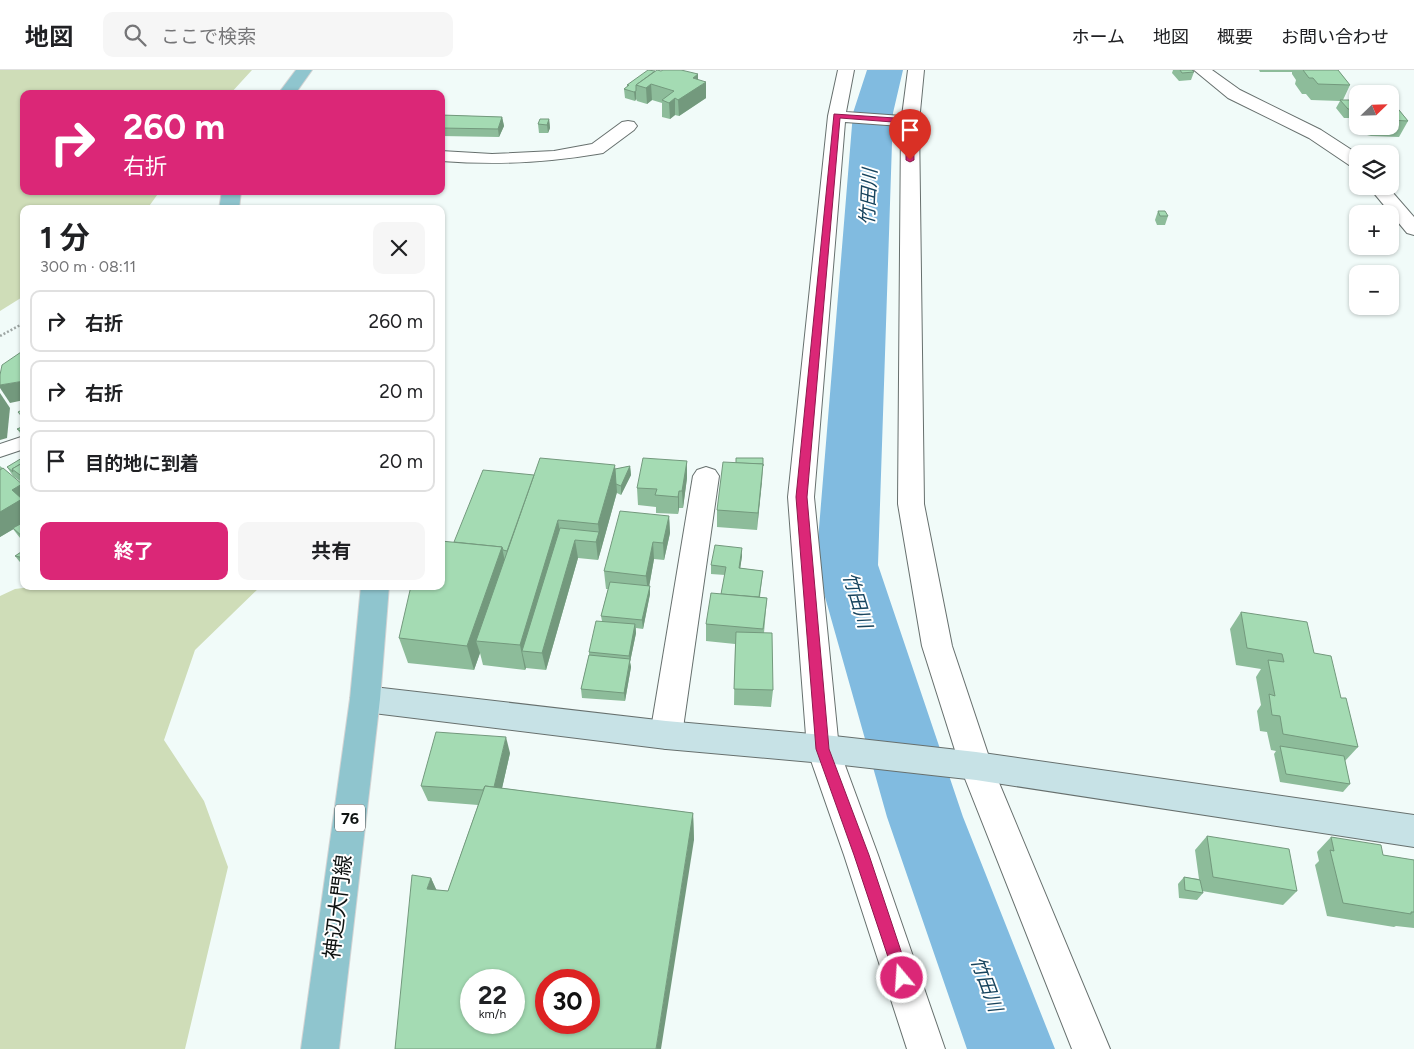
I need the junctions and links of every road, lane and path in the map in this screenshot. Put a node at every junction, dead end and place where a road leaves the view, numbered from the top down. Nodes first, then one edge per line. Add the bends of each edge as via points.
1 (304, 70) edge
2 (846, 70) edge
3 (916, 70) edge
4 (1202, 70) edge
5 (289, 90) edge
6 (840, 116) junction
7 (907, 121) junction
8 (628, 126) dead end
9 (445, 156) edge
10 (1349, 157) edge
11 (1385, 195) edge
12 (1414, 229) edge
13 (20, 325) edge
14 (0, 336) edge
15 (20, 444) edge
16 (0, 452) edge
17 (706, 476) dead end
18 (375, 590) edge
19 (365, 699) junction
20 (666, 735) junction
21 (828, 749) junction
22 (970, 766) junction
23 (1414, 831) edge
24 (320, 1049) edge
25 (926, 1049) edge
26 (1091, 1049) edge

1 - 5 main road
2 - 6 street
3 - 7 street
4 - 10 street via 1234,94 1315,134
6 - 7 street
6 - 21 street via 801,497
7 - 22 street via 911,504 937,646
8 - 9 street via 597,149 580,152 492,159
11 - 12 street
13 - 14 path
15 - 16 lane
17 - 20 street
18 - 19 main road, 神辺大門線 / 76
19 - 20 street
19 - 24 main road, 神辺大門線 / 76
20 - 21 street
21 - 22 street
21 - 25 street
22 - 23 street
22 - 26 street

